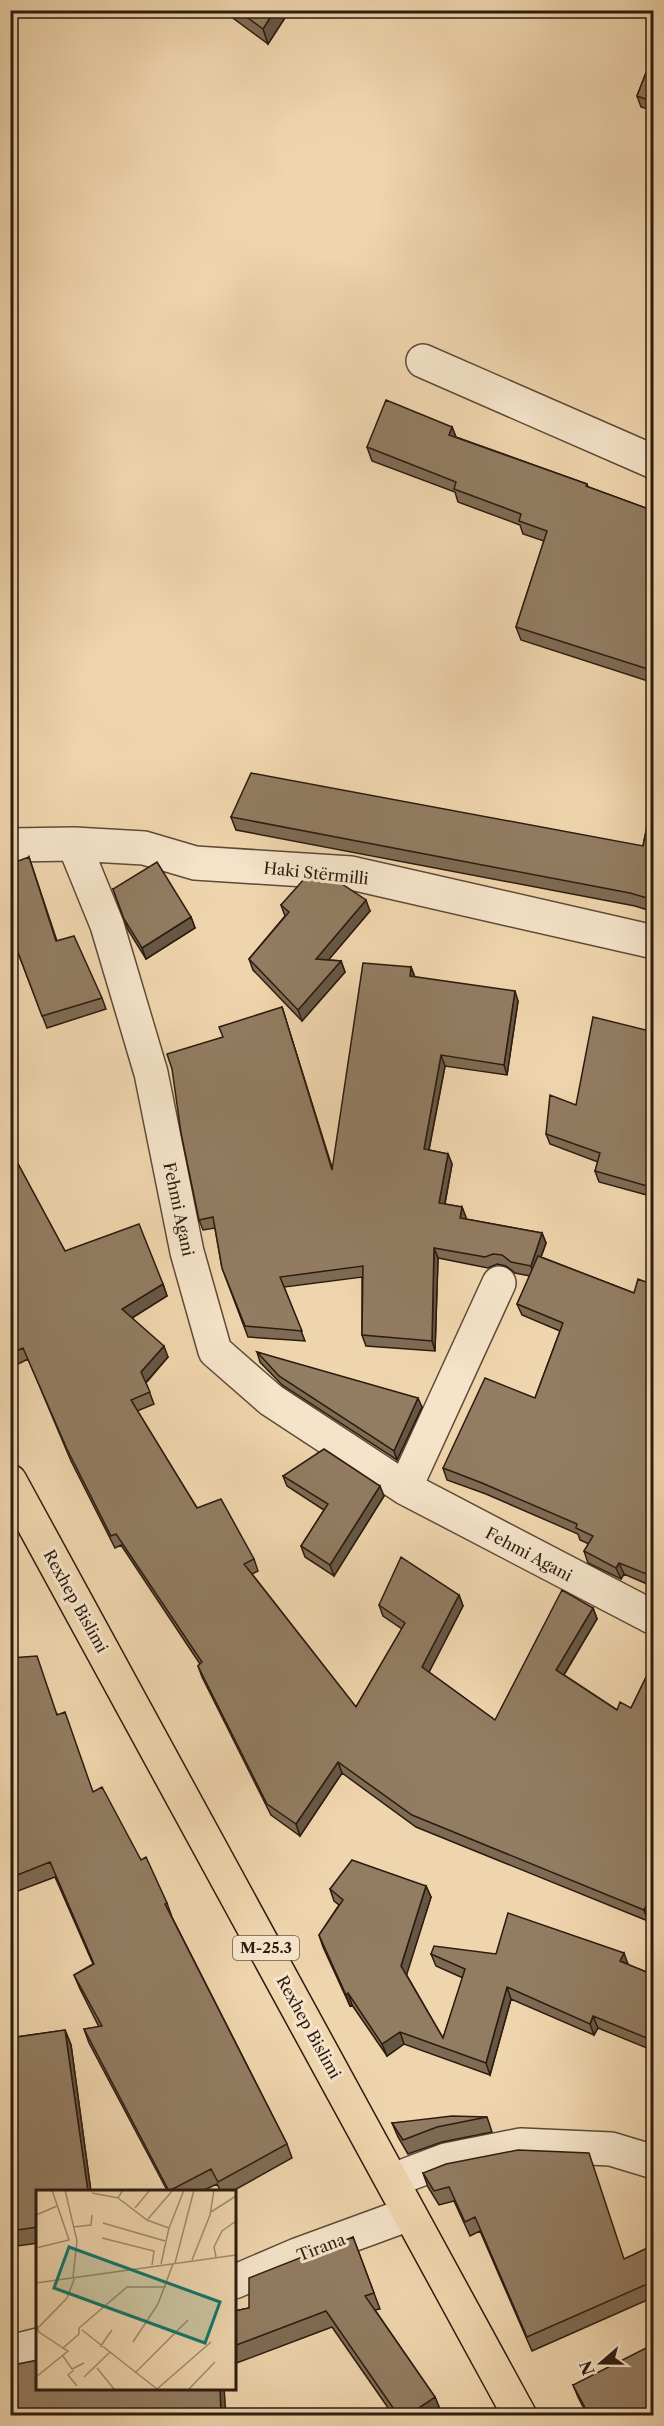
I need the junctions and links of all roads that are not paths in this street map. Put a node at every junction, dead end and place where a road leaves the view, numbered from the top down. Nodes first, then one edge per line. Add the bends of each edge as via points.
1 (423, 361) dead end
2 (654, 462) edge
3 (74, 844) junction
4 (10, 845) edge
5 (654, 942) edge
6 (499, 1283) dead end
7 (10, 1481) edge
8 (405, 1488) junction
9 (654, 1618) edge
10 (654, 2162) edge
11 (393, 2180) junction
12 (409, 2214) junction
13 (236, 2281) edge
14 (36, 2345) edge
15 (10, 2352) edge
16 (520, 2415) edge

1 - 2 street
3 - 4 street, Haki Stërmilli
3 - 5 street, Haki Stërmilli via 144,848 195,863 351,873
3 - 8 street, Fehmi Agani via 107,925 151,1073 187,1252 215,1351 271,1400
6 - 8 street
7 - 11 main road, Rexhep Bislimi / M-25.3
8 - 9 street, Fehmi Agani
10 - 11 street via 611,2149 521,2145 446,2160
11 - 12 main road, Rexhep Bislimi / M-25.3
12 - 13 street, Tirana
12 - 16 main road, Rexhep Bislimi / M-25.3
14 - 15 street

